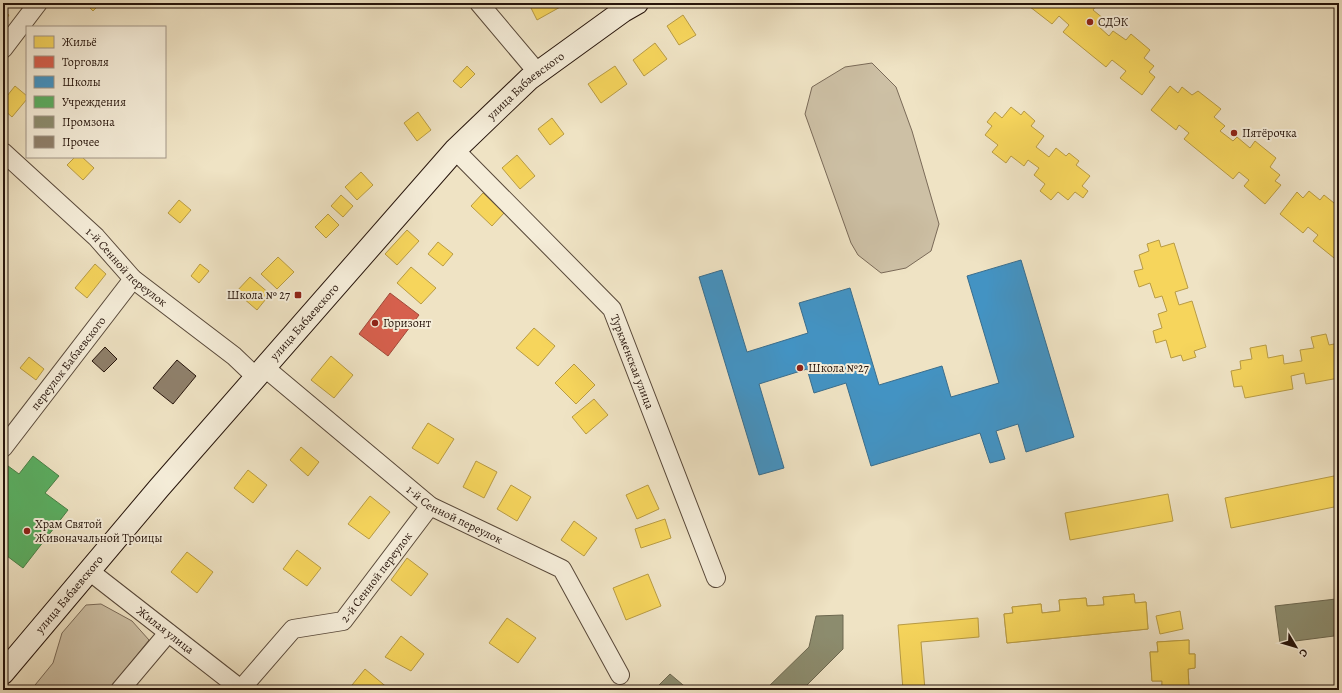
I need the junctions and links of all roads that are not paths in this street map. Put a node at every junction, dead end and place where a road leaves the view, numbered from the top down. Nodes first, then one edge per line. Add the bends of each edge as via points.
1 (38, 3) edge
2 (479, 3) edge
3 (637, 3) edge
4 (3, 49) edge
5 (538, 73) junction
6 (455, 150) junction
7 (3, 152) edge
8 (133, 279) junction
9 (259, 372) junction
10 (3, 448) edge
11 (430, 506) junction
12 (88, 570) junction
13 (716, 578) dead end
14 (168, 633) junction
15 (3, 673) edge
16 (620, 675) dead end
17 (120, 690) edge
18 (242, 690) edge

1 - 4 street
2 - 5 street
3 - 5 main road, улица Бабаевского via 622,11
5 - 6 main road, улица Бабаевского
6 - 9 main road, улица Бабаевского
6 - 13 street, Туркменская улица via 612,309
7 - 8 street, 1-й Сенной переулок via 96,237
8 - 9 street, 1-й Сенной переулок
8 - 10 street, переулок Бабаевского
9 - 11 street, 1-й Сенной переулок
9 - 12 main road, улица Бабаевского
11 - 16 street, 1-й Сенной переулок via 562,569
11 - 18 street, 2-й Сенной переулок via 343,620 293,629
12 - 14 street, Жилая улица
12 - 15 main road, улица Бабаевского
14 - 17 street
14 - 18 street, Жилая улица

